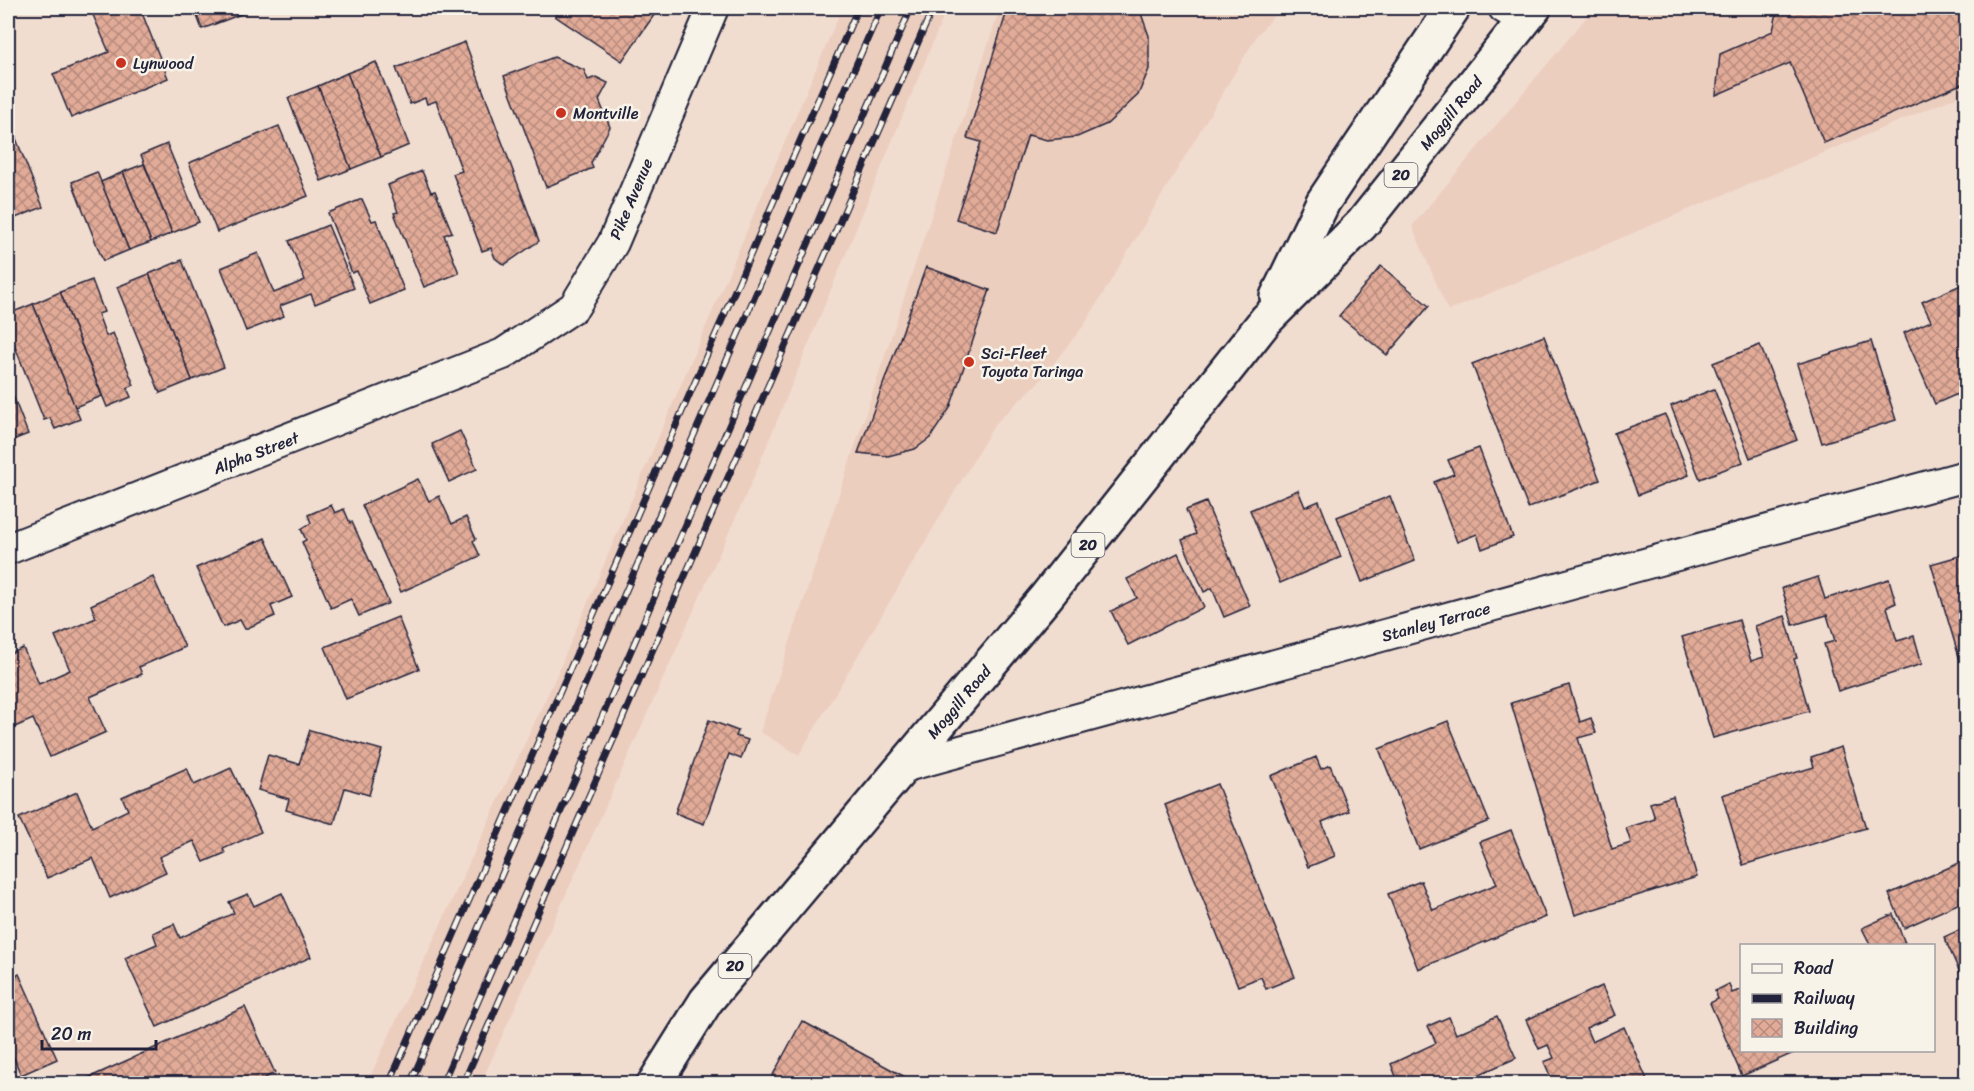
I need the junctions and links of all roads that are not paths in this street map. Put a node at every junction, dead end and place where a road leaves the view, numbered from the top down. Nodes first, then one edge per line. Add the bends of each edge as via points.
1 (713, 8) edge
2 (1453, 8) edge
3 (1521, 12) edge
4 (1266, 320) junction
5 (503, 354) joint
6 (1966, 476) edge
7 (8, 549) edge
8 (906, 766) junction
9 (654, 1083) edge

1 - 5 street, Pike Avenue via 613,243 574,307
2 - 4 highway, Moggill Road / 20 via 1323,202
3 - 4 highway, Moggill Road / 20 via 1362,224
4 - 8 highway, Moggill Road / 20
5 - 7 street, Alpha Street
6 - 8 street, Stanley Terrace
8 - 9 highway, Moggill Road / 20 via 706,1001

